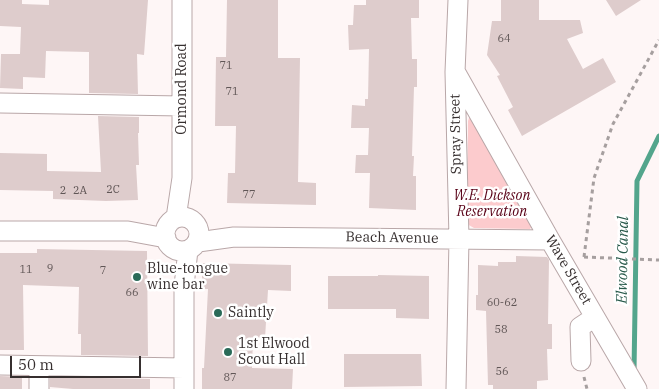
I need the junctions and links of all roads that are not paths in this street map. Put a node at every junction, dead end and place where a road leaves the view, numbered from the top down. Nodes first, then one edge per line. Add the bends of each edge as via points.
1 (182, 0) edge
2 (458, 0) edge
3 (455, 72) junction
4 (0, 103) edge
5 (182, 106) junction
6 (0, 230) edge
7 (183, 234) junction
8 (459, 239) junction
9 (550, 240) junction
10 (595, 317) junction
11 (580, 361) dead end
12 (0, 365) edge
13 (39, 366) junction
14 (184, 368) junction
15 (39, 389) edge
16 (184, 389) edge
17 (456, 389) edge
18 (637, 389) edge

1 - 5 street, Ormond Road
2 - 3 street, Spray Street
3 - 8 street, Spray Street
3 - 9 street, Wave Street
4 - 5 street
5 - 7 street, Ormond Road
6 - 7 street, Beach Avenue
7 - 8 street, Beach Avenue
7 - 14 street, Ormond Road
8 - 9 street, Beach Avenue
8 - 17 street, Spray Street
9 - 10 street, Wave Street
10 - 11 street via 580,327
10 - 18 street, Wave Street
12 - 13 street
13 - 14 street
13 - 15 street
14 - 16 street, Ormond Road

